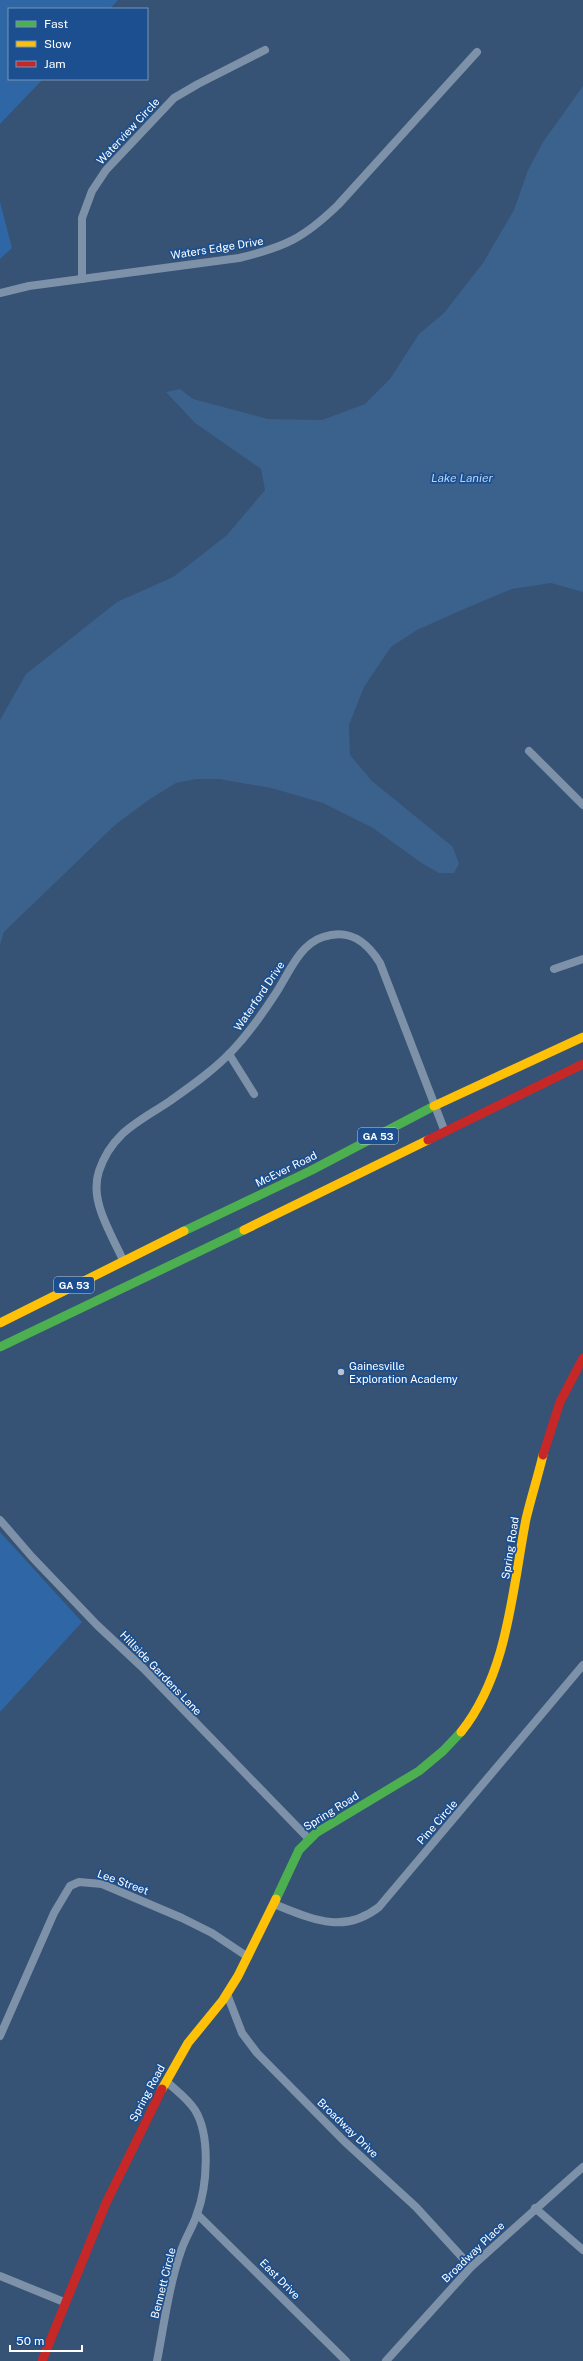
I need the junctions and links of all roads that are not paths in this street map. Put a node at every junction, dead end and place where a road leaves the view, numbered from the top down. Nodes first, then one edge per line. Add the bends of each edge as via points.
1 (266, 50) dead end
2 (477, 52) dead end
3 (82, 279) junction
4 (0, 293) edge
5 (529, 751) dead end
6 (583, 805) edge
7 (583, 959) edge
8 (554, 969) dead end
9 (583, 1037) edge
10 (229, 1054) junction
11 (583, 1064) edge
12 (254, 1094) dead end
13 (434, 1106) junction
14 (445, 1132) junction
15 (123, 1260) junction
16 (0, 1323) edge
17 (0, 1347) edge
18 (583, 1358) edge
19 (0, 1520) edge
20 (583, 1666) edge
21 (308, 1838) junction
22 (274, 1904) junction
23 (248, 1957) junction
24 (227, 1994) junction
25 (0, 2036) edge
26 (167, 2082) junction
27 (583, 2167) edge
28 (535, 2208) junction
29 (197, 2214) junction
30 (583, 2250) edge
31 (471, 2267) junction
32 (0, 2276) edge
33 (64, 2302) junction
34 (42, 2361) edge
35 (157, 2361) edge
36 (346, 2361) edge
37 (386, 2361) edge

1 - 3 street, Waterview Circle via 174,98 106,170 92,191 82,218
2 - 3 street, Waters Edge Drive via 338,205 315,228 292,242 239,258
3 - 4 street, Waters Edge Drive
5 - 6 street
7 - 8 street
9 - 13 main road, McEver Road / GA 53
10 - 12 street
10 - 13 street, Waterford Drive via 254,1026 303,951 322,937 336,933 349,935 360,939 371,949 380,963
10 - 15 street, Waterford Drive via 170,1101 122,1133 110,1148 99,1171 97,1190 101,1213
11 - 14 main road, GA 53
13 - 14 street, Waterford Drive
13 - 15 main road, McEver Road / GA 53 via 310,1171
14 - 17 main road, GA 53
15 - 16 main road, McEver Road / GA 53
18 - 21 main road, Spring Road via 558,1402 527,1516 516,1585 503,1639 492,1679 473,1715 452,1743 431,1763
19 - 21 street, Hillside Gardens Lane via 81,1608
20 - 22 street, Pine Circle via 379,1907 366,1917 353,1922 339,1923 322,1921
21 - 22 main road, Spring Road via 299,1850
22 - 23 main road, Spring Road
23 - 24 main road, Spring Road
23 - 25 street, Lee Street via 212,1933 182,1918 102,1884 79,1882 70,1886 54,1913
24 - 26 main road, Spring Road via 184,2050
24 - 31 street, Broadway Drive via 242,2033 257,2053 416,2207
26 - 29 street, Bennett Circle via 196,2111 204,2138 204,2178
26 - 33 main road, Spring Road via 134,2144
27 - 28 street, Broadway Place
28 - 30 street
28 - 31 street, Broadway Place
29 - 35 street, Bennett Circle via 181,2251
29 - 36 street, East Drive
31 - 37 street, Broadway Place
32 - 33 street
33 - 34 main road, Spring Road

